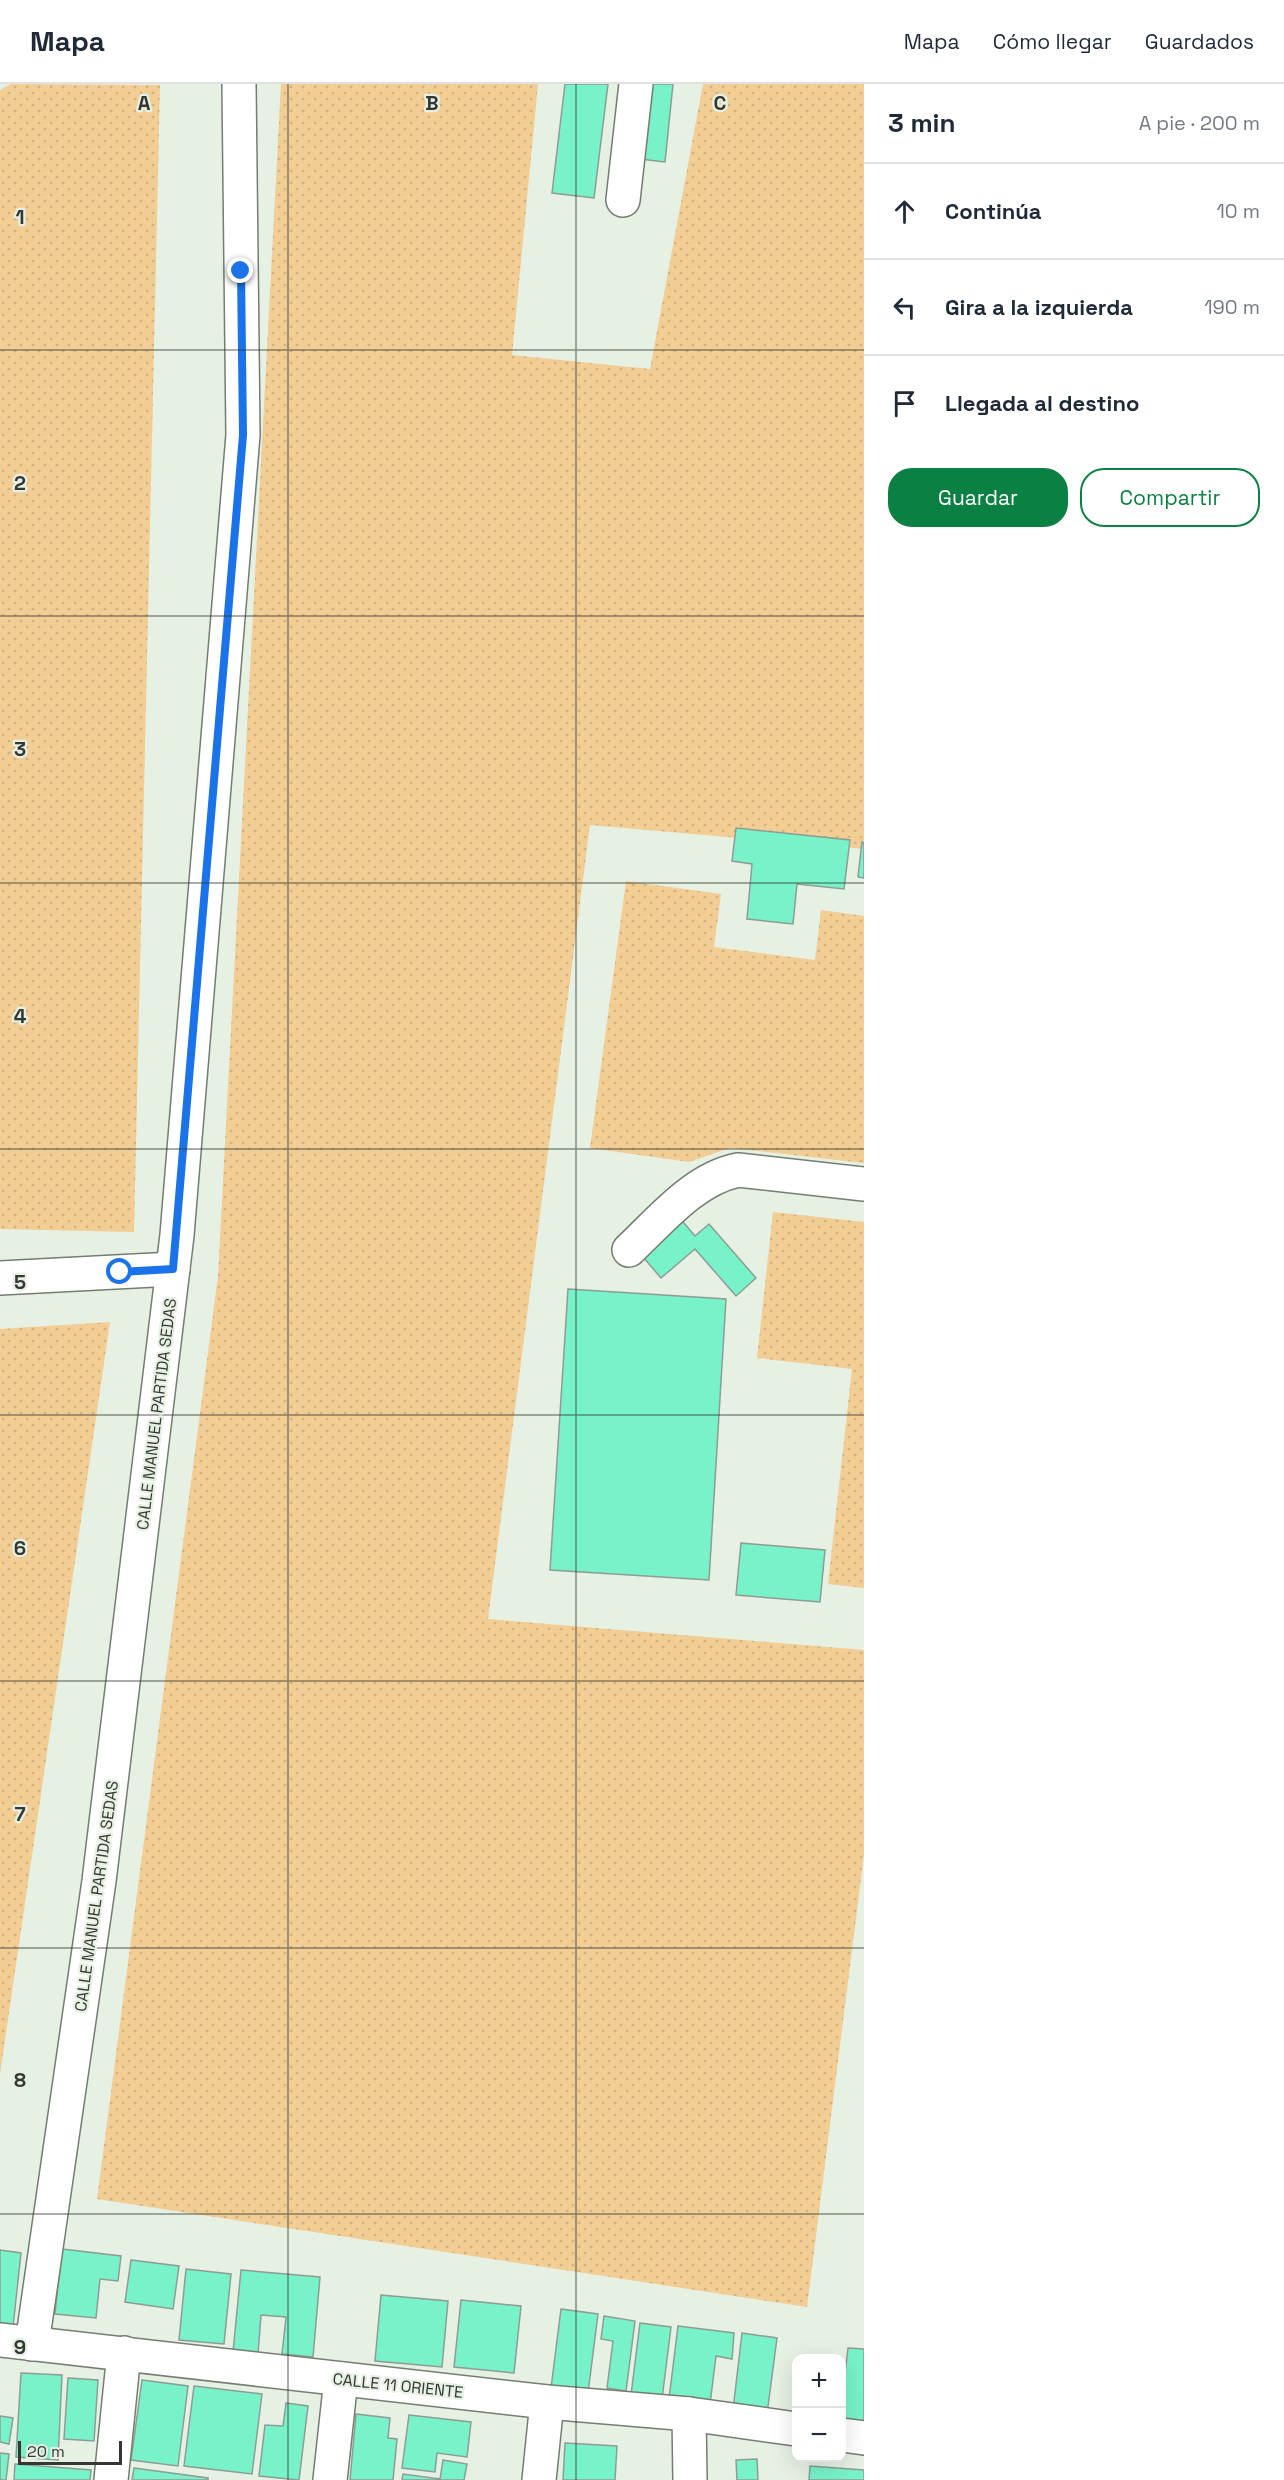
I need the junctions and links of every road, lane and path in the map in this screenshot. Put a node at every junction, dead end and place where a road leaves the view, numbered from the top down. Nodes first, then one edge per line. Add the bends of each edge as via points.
1 (239, 84) edge
2 (636, 84) edge
3 (623, 200) dead end
4 (864, 1184) edge
5 (629, 1250) dead end
6 (173, 1269) junction
7 (0, 1278) edge
8 (0, 2340) edge
9 (32, 2344) junction
10 (124, 2353) junction
11 (341, 2379) junction
12 (547, 2402) junction
13 (688, 2414) junction
14 (792, 2428) edge
15 (846, 2436) edge
16 (864, 2438) edge
17 (111, 2480) edge
18 (330, 2480) edge
19 (539, 2480) edge
20 (690, 2480) edge

1 - 6 street, CALLE MANUEL PARTIDA SEDAS via 243,435
2 - 3 street
4 - 5 street via 738,1170 722,1173 704,1183
6 - 7 street
6 - 9 street, CALLE MANUEL PARTIDA SEDAS via 99,1881
8 - 9 street, CALLE 11 ORIENTE
9 - 10 street, CALLE 11 ORIENTE
10 - 11 street, CALLE 11 ORIENTE
10 - 17 street
11 - 12 street, CALLE 11 ORIENTE
11 - 18 street
12 - 13 street, CALLE 11 ORIENTE
12 - 19 street
13 - 14 street, CALLE 11 ORIENTE
13 - 20 street
15 - 16 street

